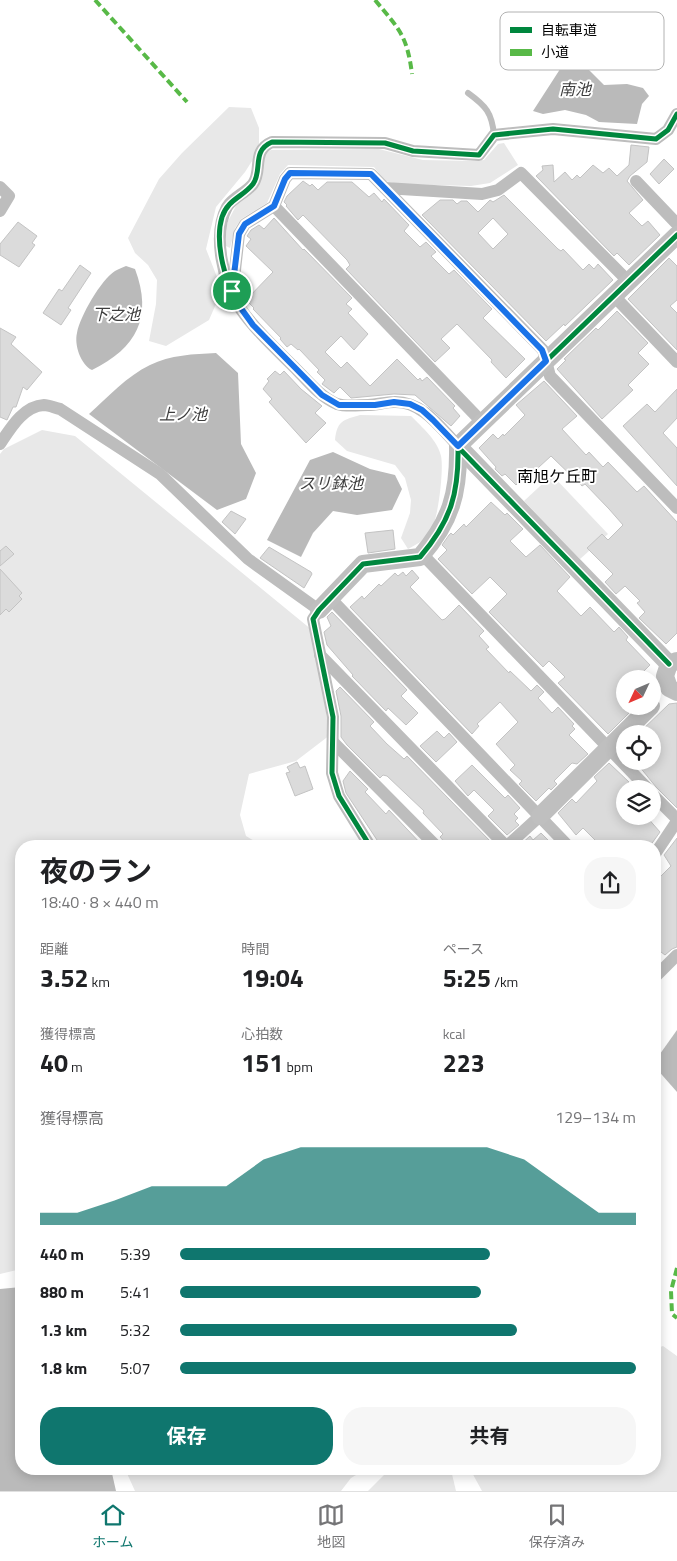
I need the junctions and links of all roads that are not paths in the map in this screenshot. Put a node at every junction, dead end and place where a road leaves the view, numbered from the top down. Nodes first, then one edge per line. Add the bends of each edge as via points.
1 (468, 93) dead end
2 (677, 114) edge
3 (494, 135) junction
4 (636, 181) dead end
5 (0, 187) edge
6 (385, 188) junction
7 (274, 206) junction
8 (0, 211) edge
9 (677, 224) edge
10 (677, 236) edge
11 (629, 282) junction
12 (232, 291) junction
13 (614, 296) junction
14 (546, 361) junction
15 (677, 362) edge
16 (482, 422) junction
17 (0, 444) edge
18 (458, 446) junction
19 (677, 508) edge
20 (422, 554) junction
21 (324, 604) junction
22 (320, 655) junction
23 (673, 663) edge
24 (673, 690) edge
25 (661, 699) edge
26 (642, 715) edge
27 (333, 742) junction
28 (608, 748) junction
29 (639, 780) edge
30 (661, 803) edge
31 (540, 816) junction
32 (677, 820) edge
33 (366, 840) edge
34 (430, 840) edge
35 (501, 840) edge
36 (514, 840) edge
37 (562, 840) edge
38 (661, 845) edge
39 (677, 955) edge
40 (661, 971) edge

1 - 3 lane via 492,117
2 - 3 street via 668,130 656,139 554,129
3 - 12 street via 479,155 413,151 385,143 272,142 265,145 260,152 253,184 230,202 222,216 220,250
4 - 9 street
5 - 8 street via 8,196
6 - 7 street via 371,174 290,173
6 - 11 street via 482,194 498,190 521,173
6 - 14 street via 542,350
7 - 12 street via 245,224 239,234
7 - 16 street
10 - 11 street
11 - 13 street
12 - 18 street via 253,325 322,395 339,405 410,404 422,410
13 - 14 street
13 - 15 street
14 - 16 street
14 - 19 street via 550,376
16 - 18 street
17 - 21 street via 15,422 32,409 44,405 60,409 160,474 248,559
18 - 20 street via 458,472 450,512 437,537
18 - 23 street
20 - 21 street via 420,557 363,564
20 - 28 street
21 - 22 street via 313,620
21 - 31 street
22 - 27 street via 333,717
22 - 35 street
23 - 24 street via 665,676
24 - 25 street
26 - 28 street
27 - 33 street via 332,773 339,796
27 - 34 street
28 - 29 street
28 - 31 street
30 - 32 street
31 - 36 street
31 - 37 street
32 - 38 street
39 - 40 street

